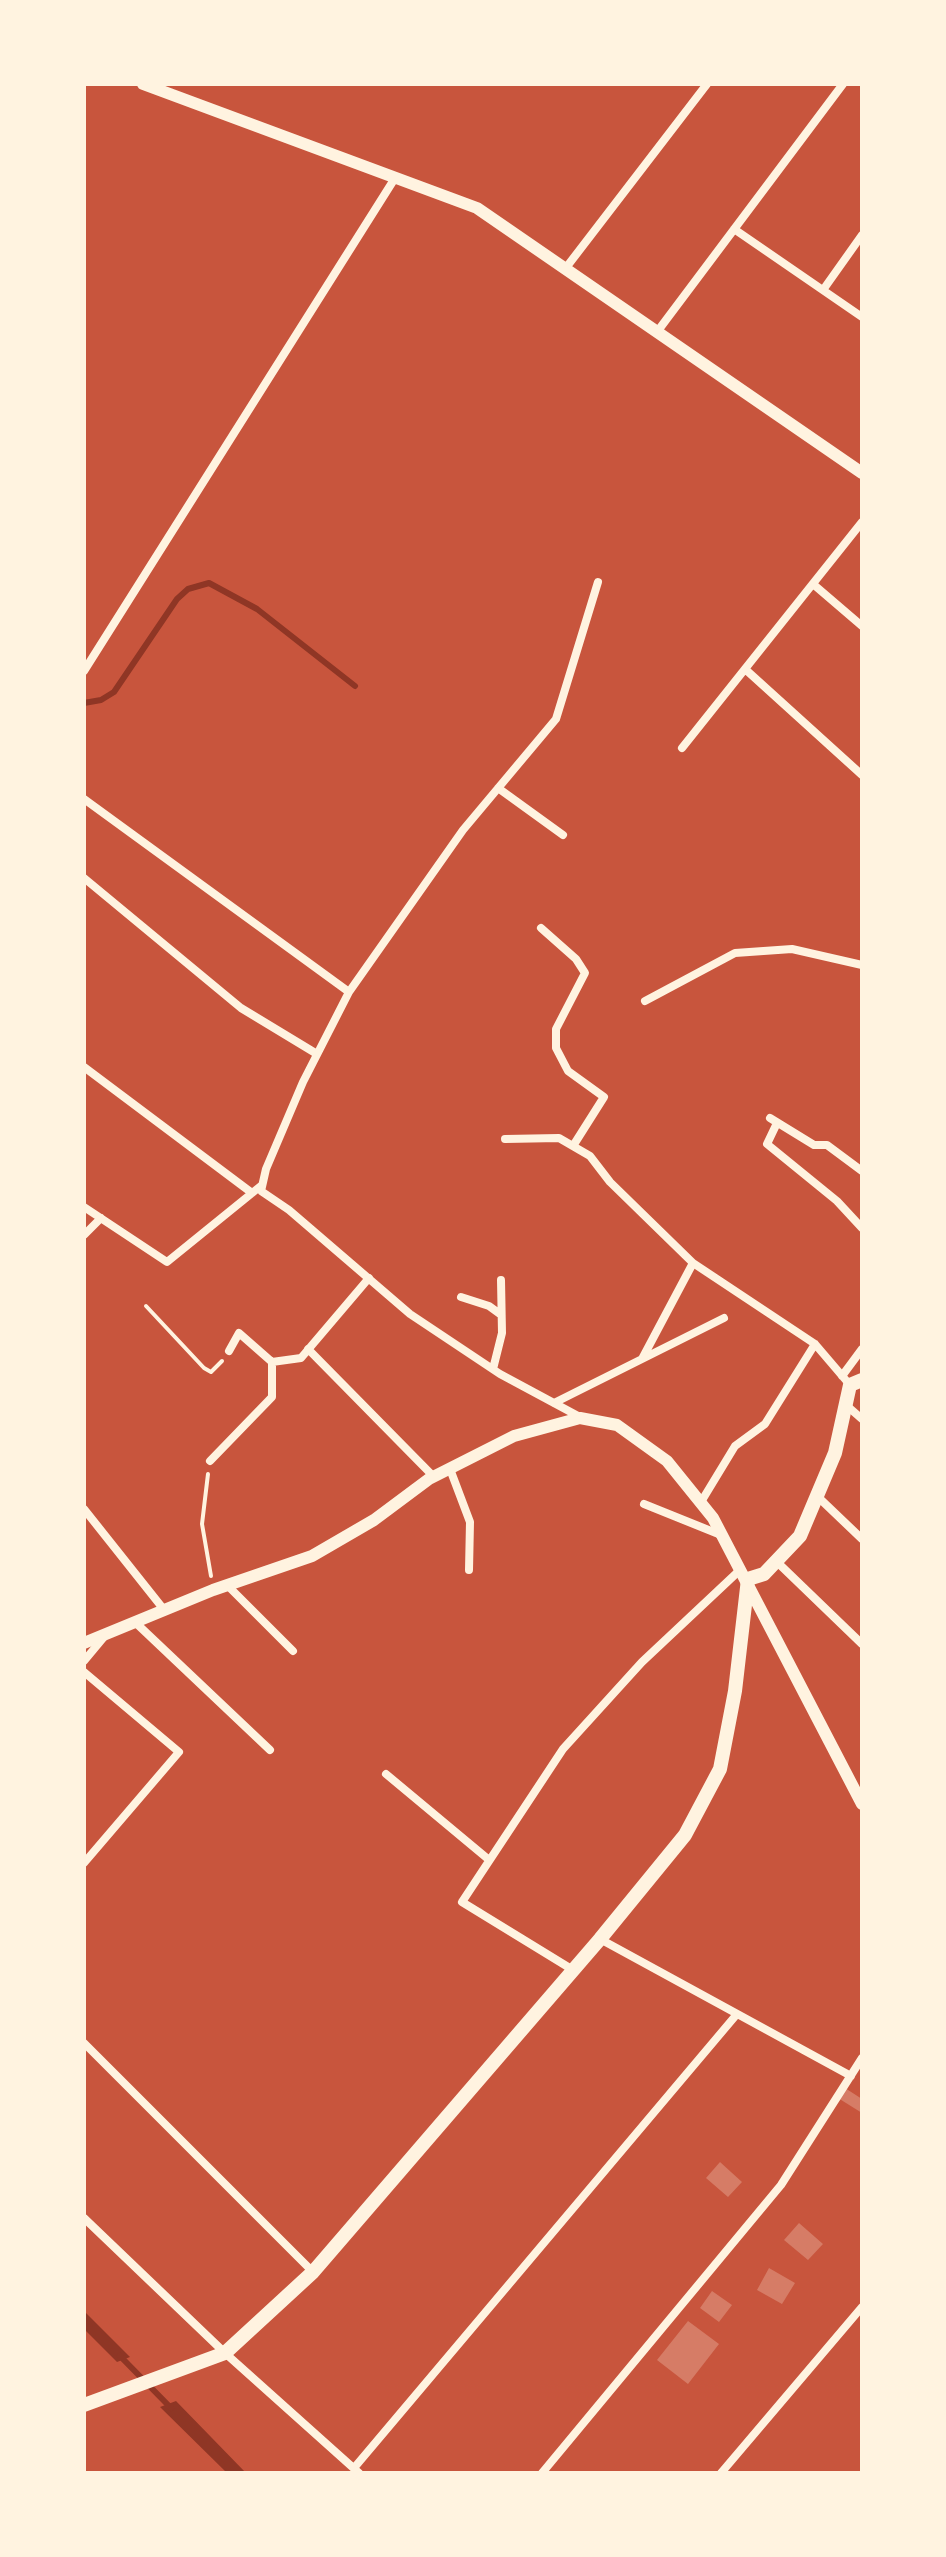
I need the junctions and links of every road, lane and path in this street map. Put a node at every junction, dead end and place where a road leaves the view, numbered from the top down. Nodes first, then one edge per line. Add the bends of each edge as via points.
1 (143, 84) edge
2 (707, 84) edge
3 (843, 84) edge
4 (395, 178) junction
5 (734, 229) junction
6 (862, 235) edge
7 (565, 269) junction
8 (823, 290) junction
9 (862, 317) edge
10 (657, 332) junction
11 (862, 473) edge
12 (862, 522) edge
13 (598, 582) dead end
14 (813, 584) junction
15 (862, 626) edge
16 (745, 669) junction
17 (84, 671) edge
18 (682, 748) dead end
19 (862, 775) edge
20 (498, 788) junction
21 (84, 799) edge
22 (563, 835) dead end
23 (84, 878) edge
24 (541, 928) dead end
25 (862, 965) edge
26 (349, 992) junction
27 (645, 1001) dead end
28 (317, 1054) junction
29 (84, 1067) edge
30 (505, 1139) dead end
31 (573, 1146) junction
32 (862, 1171) edge
33 (262, 1185) junction
34 (252, 1193) junction
35 (84, 1207) edge
36 (101, 1218) junction
37 (862, 1228) edge
38 (84, 1235) edge
39 (693, 1263) junction
40 (369, 1278) junction
41 (501, 1280) dead end
42 (461, 1297) dead end
43 (146, 1306) dead end
44 (500, 1314) junction
45 (724, 1318) dead end
46 (815, 1344) junction
47 (308, 1349) junction
48 (862, 1349) edge
49 (229, 1351) joint
50 (642, 1359) junction
51 (272, 1362) junction
52 (493, 1369) junction
53 (851, 1380) edge
54 (554, 1403) junction
55 (845, 1404) junction
56 (580, 1418) junction
57 (862, 1419) edge
58 (210, 1461) joint
59 (450, 1469) junction
60 (434, 1477) junction
61 (817, 1496) junction
62 (701, 1502) junction
63 (644, 1504) dead end
64 (84, 1509) edge
65 (723, 1536) junction
66 (862, 1539) edge
67 (776, 1561) junction
68 (469, 1570) dead end
69 (745, 1574) junction
70 (229, 1587) junction
71 (213, 1590) junction
72 (165, 1611) junction
73 (137, 1624) junction
74 (106, 1635) junction
75 (84, 1643) edge
76 (862, 1644) edge
77 (293, 1651) dead end
78 (84, 1661) edge
79 (84, 1672) edge
80 (270, 1750) dead end
81 (386, 1774) dead end
82 (862, 1804) edge
83 (488, 1859) junction
84 (84, 1863) edge
85 (600, 1939) junction
86 (573, 1970) junction
87 (737, 2014) junction
88 (84, 2043) edge
89 (862, 2058) edge
90 (851, 2076) junction
91 (84, 2218) edge
92 (313, 2272) junction
93 (862, 2307) edge
94 (225, 2353) junction
95 (84, 2405) edge
96 (357, 2471) edge
97 (542, 2473) edge
98 (721, 2473) edge

1 - 4 street
2 - 7 street
3 - 5 street
4 - 7 street via 477,208
4 - 17 street
5 - 8 street
5 - 10 street
6 - 8 street
7 - 10 street
8 - 9 street
10 - 11 street
12 - 14 street
13 - 20 street via 556,719
14 - 15 street
14 - 16 street
16 - 18 street
16 - 19 street
20 - 22 street
20 - 26 street
21 - 26 street
23 - 28 street via 241,1008
24 - 31 street via 585,973 556,1029 556,1048 568,1071 604,1097
25 - 27 street via 792,949 735,953
26 - 28 street
28 - 33 street
29 - 34 street
30 - 31 street via 559,1138
31 - 39 street via 590,1156
32 - 37 street via 827,1145 814,1145 774,1120 767,1144
33 - 34 street
33 - 40 street via 261,1191
34 - 36 street via 167,1262
35 - 36 street
36 - 38 street
39 - 46 street
39 - 50 street
40 - 47 street
40 - 52 street via 410,1314
41 - 44 street
42 - 44 street
43 - 49 path via 211,1372
44 - 52 street via 502,1333
45 - 50 street
46 - 53 street
46 - 62 street via 765,1424 735,1446
47 - 51 street via 301,1358
47 - 60 street
48 - 53 street
49 - 51 street via 239,1333
50 - 54 street
51 - 58 street via 272,1397
52 - 54 street
53 - 55 main road
54 - 56 street
55 - 57 street
55 - 61 main road via 835,1453
56 - 59 street via 514,1436
56 - 62 street via 617,1425 667,1461
58 - 71 path via 202,1524
59 - 60 street
59 - 68 street via 470,1522
60 - 70 street via 312,1556
61 - 66 street
61 - 67 main road via 800,1536
62 - 65 street
63 - 65 street
64 - 72 street
65 - 69 street
67 - 69 main road via 764,1574
67 - 76 street
69 - 82 street
69 - 83 street via 642,1662 563,1749
69 - 85 main road via 735,1691 720,1769 685,1835
70 - 71 street
70 - 77 street
71 - 72 street
72 - 73 street
73 - 74 street
73 - 80 street
74 - 75 street
74 - 78 street
79 - 84 street via 179,1752
81 - 83 street
83 - 86 street via 462,1902
85 - 86 main road
85 - 87 street
86 - 92 main road
87 - 90 street
87 - 96 street
88 - 92 street
89 - 90 street
90 - 97 street via 781,2185
91 - 94 street
92 - 94 main road
93 - 98 street
94 - 95 main road
94 - 96 street

